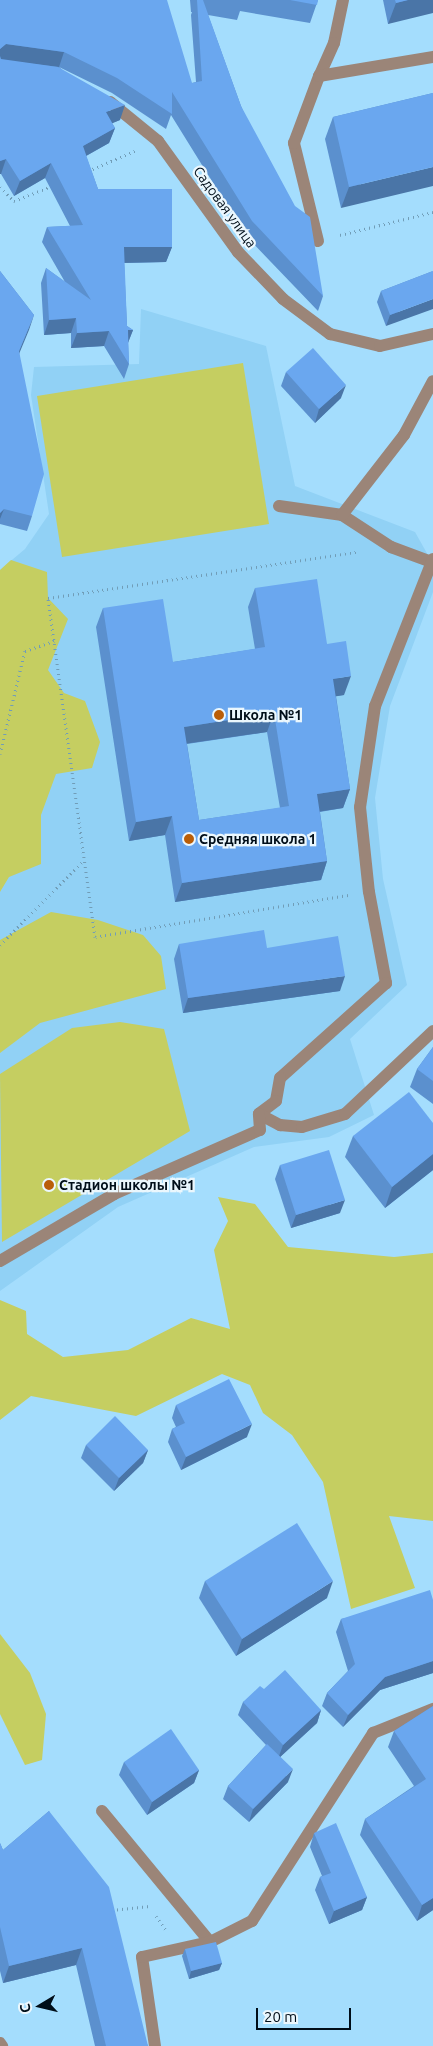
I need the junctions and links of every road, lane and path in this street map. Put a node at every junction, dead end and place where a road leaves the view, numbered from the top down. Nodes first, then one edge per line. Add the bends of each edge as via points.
1 (344, 0) edge
2 (433, 57) edge
3 (319, 76) junction
4 (99, 96) edge
5 (158, 141) junction
6 (84, 172) edge
7 (58, 183) edge
8 (0, 187) edge
9 (433, 212) edge
10 (318, 241) joint
11 (433, 334) edge
12 (433, 381) edge
13 (279, 506) dead end
14 (342, 515) junction
15 (391, 547) junction
16 (431, 560) edge
17 (54, 641) junction
18 (0, 754) edge
19 (84, 860) junction
20 (369, 892) junction
21 (0, 945) edge
22 (433, 1031) edge
23 (259, 1114) junction
24 (0, 1261) edge
25 (433, 1710) edge
26 (102, 1811) dead end
27 (102, 1911) edge
28 (210, 1942) junction
29 (177, 1949) junction
30 (155, 2046) edge

1 - 3 street via 334,43
2 - 3 street
3 - 10 street via 294,143
4 - 5 street, Садовая улица
5 - 6 path
5 - 11 street, Садовая улица via 238,252 283,299 330,334 380,346
7 - 8 path via 14,201
9 - 10 path
12 - 14 street via 404,435
13 - 14 street
14 - 15 street
15 - 16 street
15 - 17 path via 48,598
16 - 20 street via 375,706 360,807
17 - 18 path via 25,651
17 - 19 path
19 - 20 path via 95,937
19 - 21 path
20 - 23 street via 386,983 280,1078 276,1101
22 - 23 street via 345,1114 302,1128 280,1125
23 - 24 street via 260,1130 114,1194
25 - 28 street via 373,1733 252,1921
26 - 28 street
27 - 29 path via 148,1904
28 - 29 street
29 - 30 street via 142,1956

